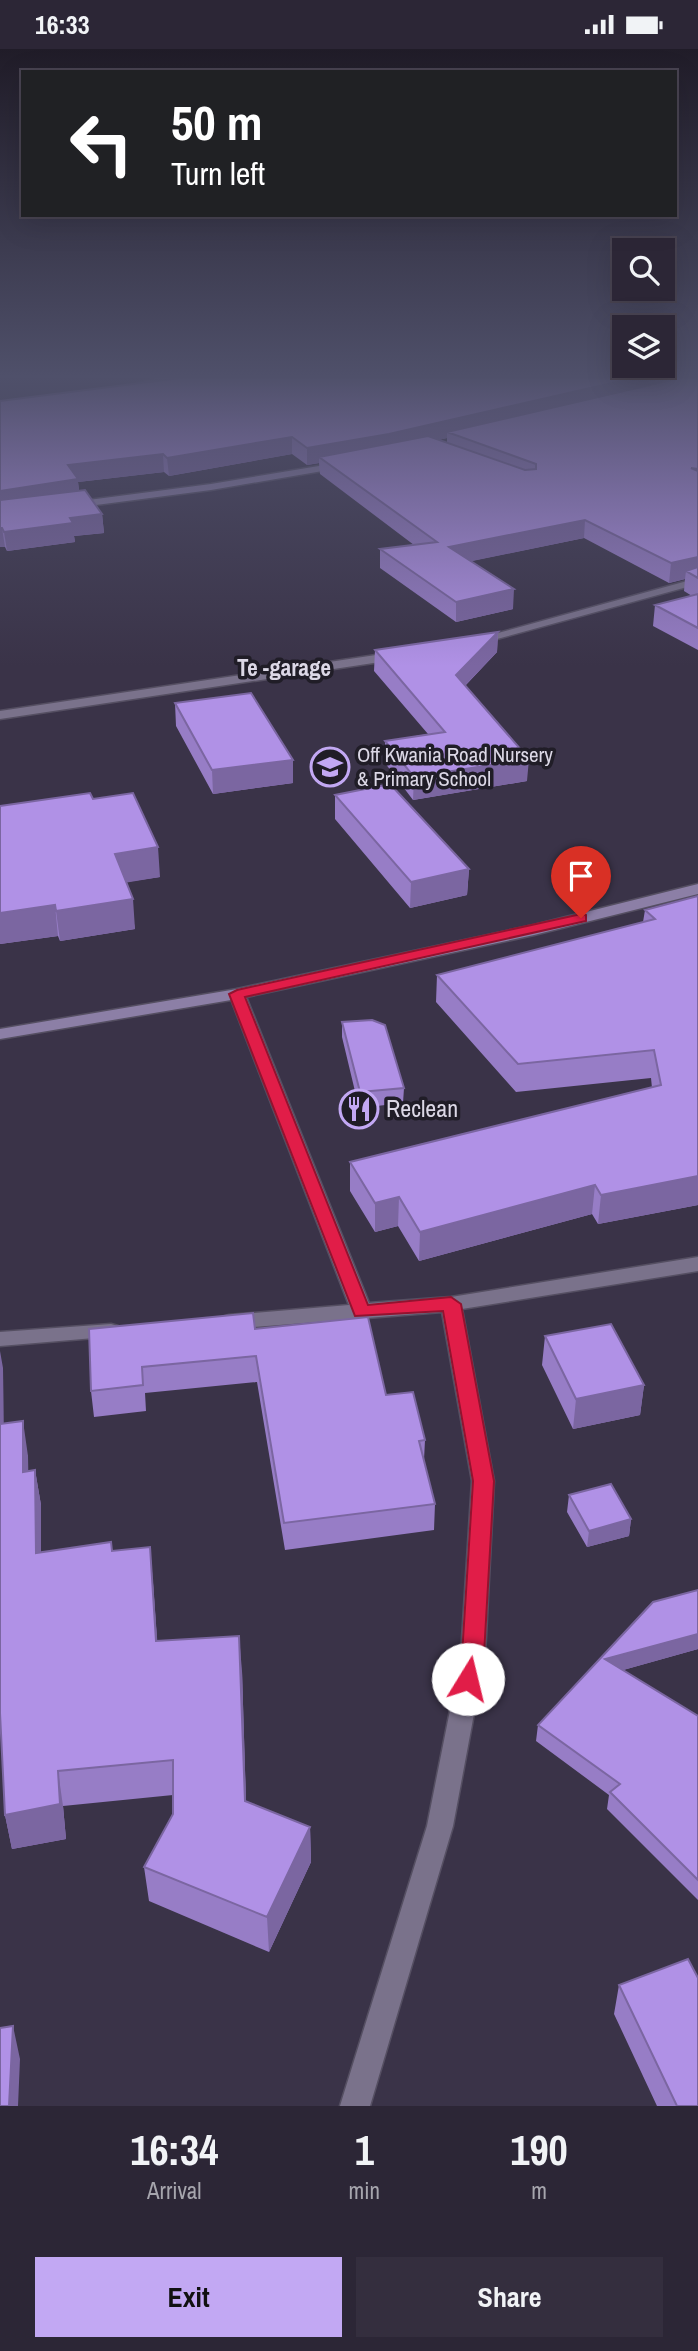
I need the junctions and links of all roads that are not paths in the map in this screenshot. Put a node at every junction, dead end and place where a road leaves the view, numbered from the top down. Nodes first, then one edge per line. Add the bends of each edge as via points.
1 (287, 474) edge
2 (64, 506) edge
3 (698, 581) edge
4 (463, 644) edge
5 (411, 654) edge
6 (0, 715) edge
7 (698, 889) edge
8 (237, 994) junction
9 (0, 1034) edge
10 (698, 1264) edge
11 (451, 1304) junction
12 (362, 1312) junction
13 (209, 1323) edge
14 (125, 1330) edge
15 (0, 1339) edge
16 (355, 2106) edge

1 - 2 street
3 - 4 street
5 - 6 street
7 - 8 street via 534,930
8 - 9 street
8 - 12 street
10 - 11 street
11 - 12 street
11 - 16 street via 484,1481 473,1655 440,1826
12 - 13 street
14 - 15 street

